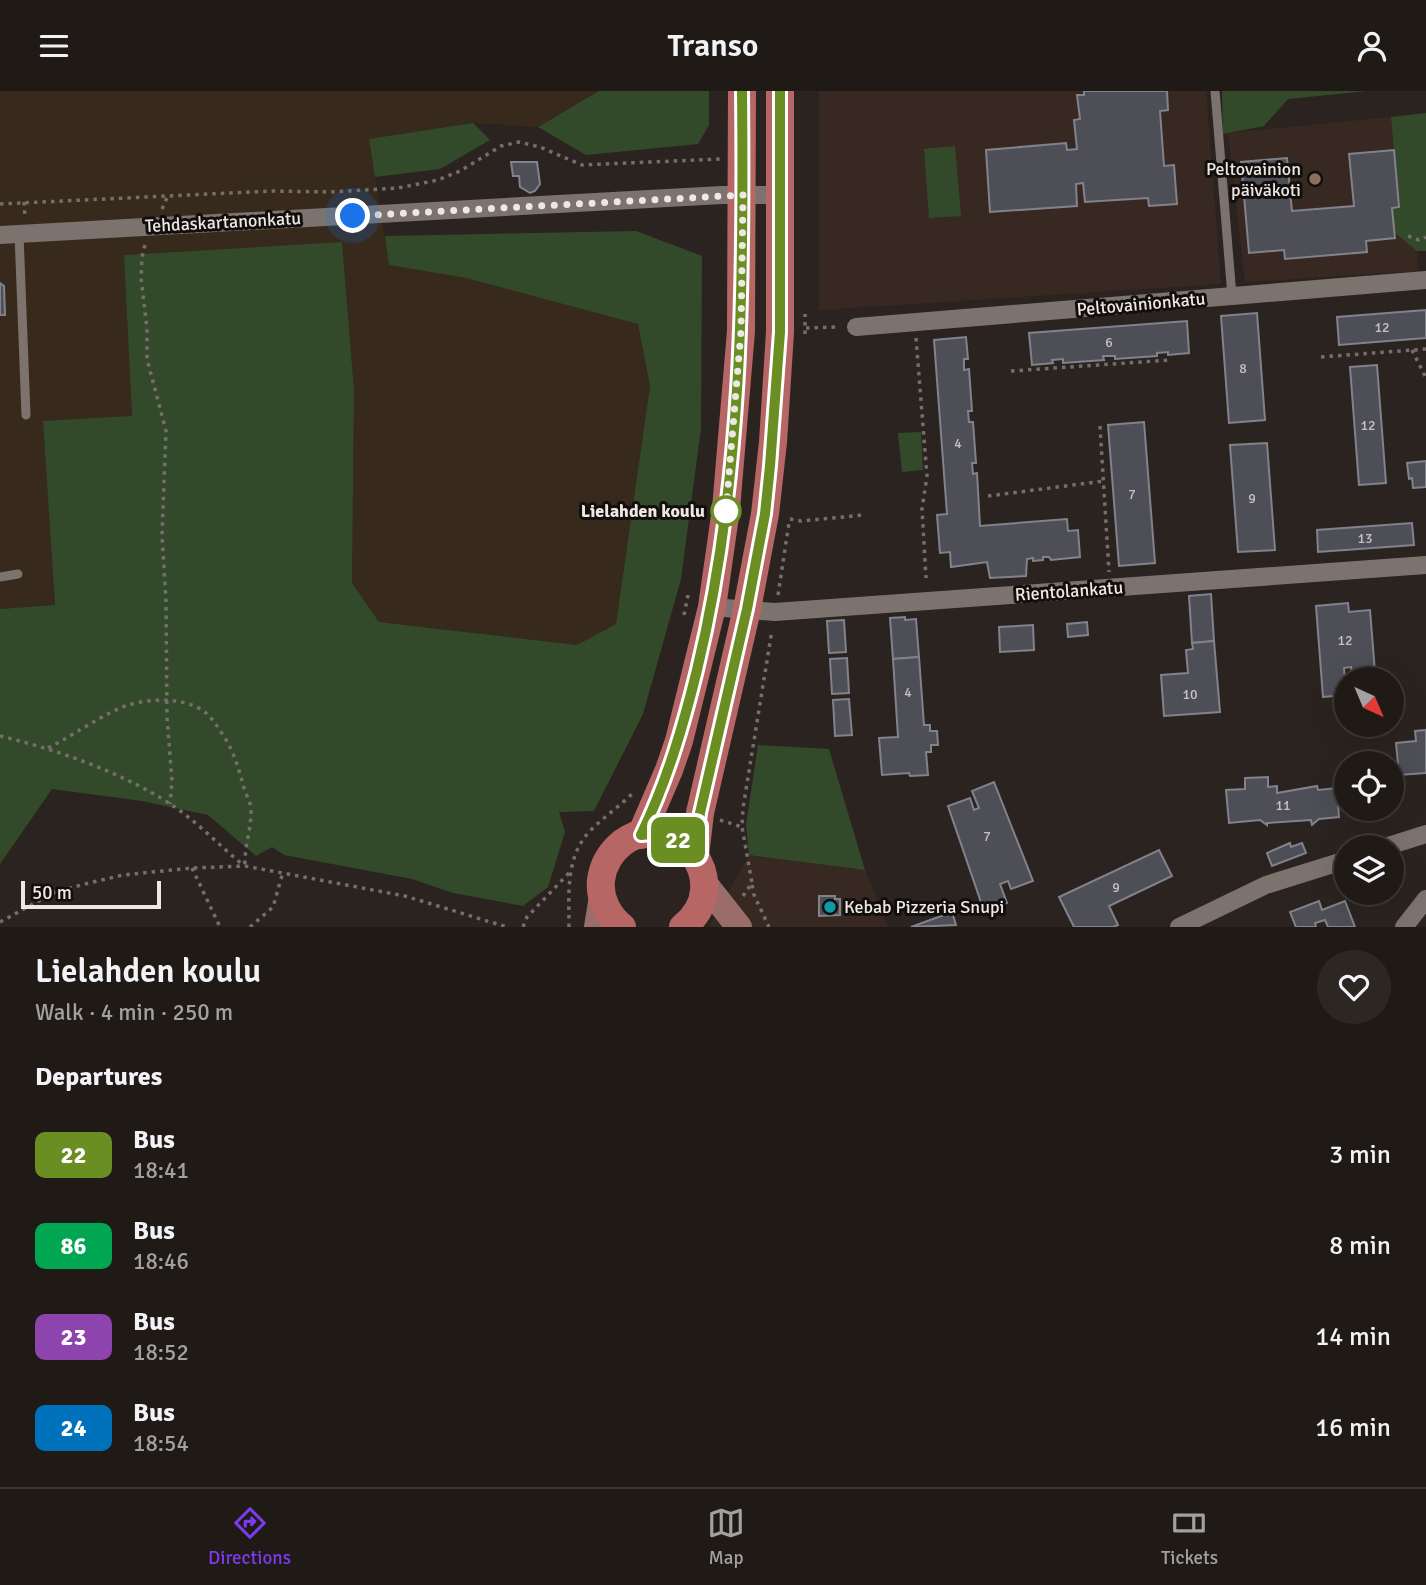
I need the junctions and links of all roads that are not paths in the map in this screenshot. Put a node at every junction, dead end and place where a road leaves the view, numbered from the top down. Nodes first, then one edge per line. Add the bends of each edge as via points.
1 (742, 91) edge
2 (780, 91) edge
3 (1215, 91) edge
4 (743, 195) junction
5 (782, 195) junction
6 (19, 234) junction
7 (0, 235) edge
8 (1426, 280) edge
9 (1232, 296) junction
10 (856, 327) road end
11 (26, 415) dead end
12 (1426, 565) edge
13 (18, 574) dead end
14 (0, 577) edge
15 (712, 607) junction
16 (747, 609) junction
17 (1426, 834) edge
18 (641, 835) junction
19 (1404, 841) edge
20 (695, 856) junction
21 (1334, 864) edge
22 (705, 884) junction
23 (602, 896) junction
24 (1426, 899) edge
25 (597, 927) edge
26 (622, 927) edge
27 (683, 927) edge
28 (739, 927) edge
29 (1179, 927) edge
30 (1404, 927) edge

1 - 4 main road
2 - 5 main road
3 - 9 lane
4 - 5 street, Tehdaskartanonkatu
4 - 6 street, Tehdaskartanonkatu
4 - 15 main road via 736,414
5 - 16 main road via 773,442
6 - 7 street, Tehdaskartanonkatu
6 - 11 lane
8 - 9 street, Peltovainionkatu
9 - 10 street, Peltovainionkatu
12 - 16 street, Rientolankatu via 775,612
13 - 14 lane
15 - 16 street, Rientolankatu
15 - 18 main road via 679,741
16 - 20 main road via 700,813
17 - 19 street
18 - 20 main road via 673,837
18 - 23 main road via 619,846 607,860 601,877
20 - 22 main road
21 - 29 street via 1266,885
22 - 27 main road via 698,911
22 - 28 main road
23 - 25 main road
23 - 26 main road
24 - 30 street

